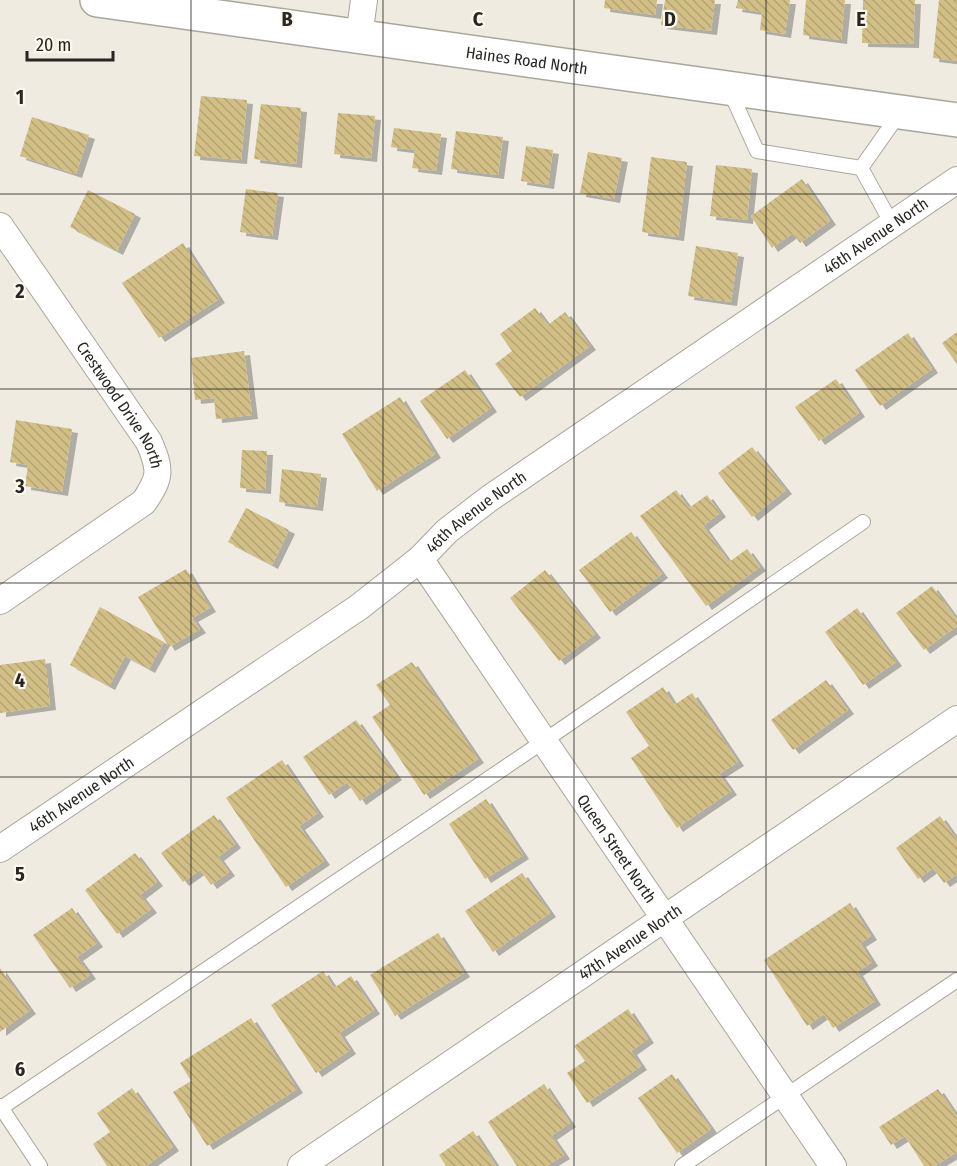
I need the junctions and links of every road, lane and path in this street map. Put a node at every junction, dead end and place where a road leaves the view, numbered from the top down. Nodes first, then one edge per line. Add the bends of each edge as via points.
1 (97, 0) edge
2 (364, 0) edge
3 (359, 37) junction
4 (729, 89) junction
5 (900, 112) junction
6 (957, 120) edge
7 (861, 168) junction
8 (957, 180) edge
9 (892, 225) junction
10 (0, 226) edge
11 (863, 522) dead end
12 (420, 560) junction
13 (0, 601) edge
14 (957, 719) edge
15 (544, 741) junction
16 (0, 849) edge
17 (664, 918) junction
18 (957, 980) edge
19 (785, 1096) junction
20 (1, 1107) edge
21 (40, 1166) edge
22 (301, 1166) edge
23 (682, 1166) edge
24 (833, 1166) edge

1 - 3 street, Haines Road North
2 - 3 street
3 - 4 street, Haines Road North
4 - 5 street, Haines Road North
4 - 7 lane via 757,151
5 - 6 street, Haines Road North
5 - 7 lane
7 - 9 lane
8 - 9 street, 46th Avenue North
9 - 12 street, 46th Avenue North via 490,498 447,531
10 - 13 street, Crestwood Drive North via 149,442 159,465 156,484 144,502
11 - 15 lane
12 - 15 street, Queen Street North
12 - 16 street, 46th Avenue North via 359,607
14 - 17 street, 47th Avenue North
15 - 17 street, Queen Street North
15 - 20 lane
17 - 19 street, Queen Street North
17 - 22 street, 47th Avenue North
18 - 19 lane
19 - 23 lane
19 - 24 street, Queen Street North
20 - 21 lane

